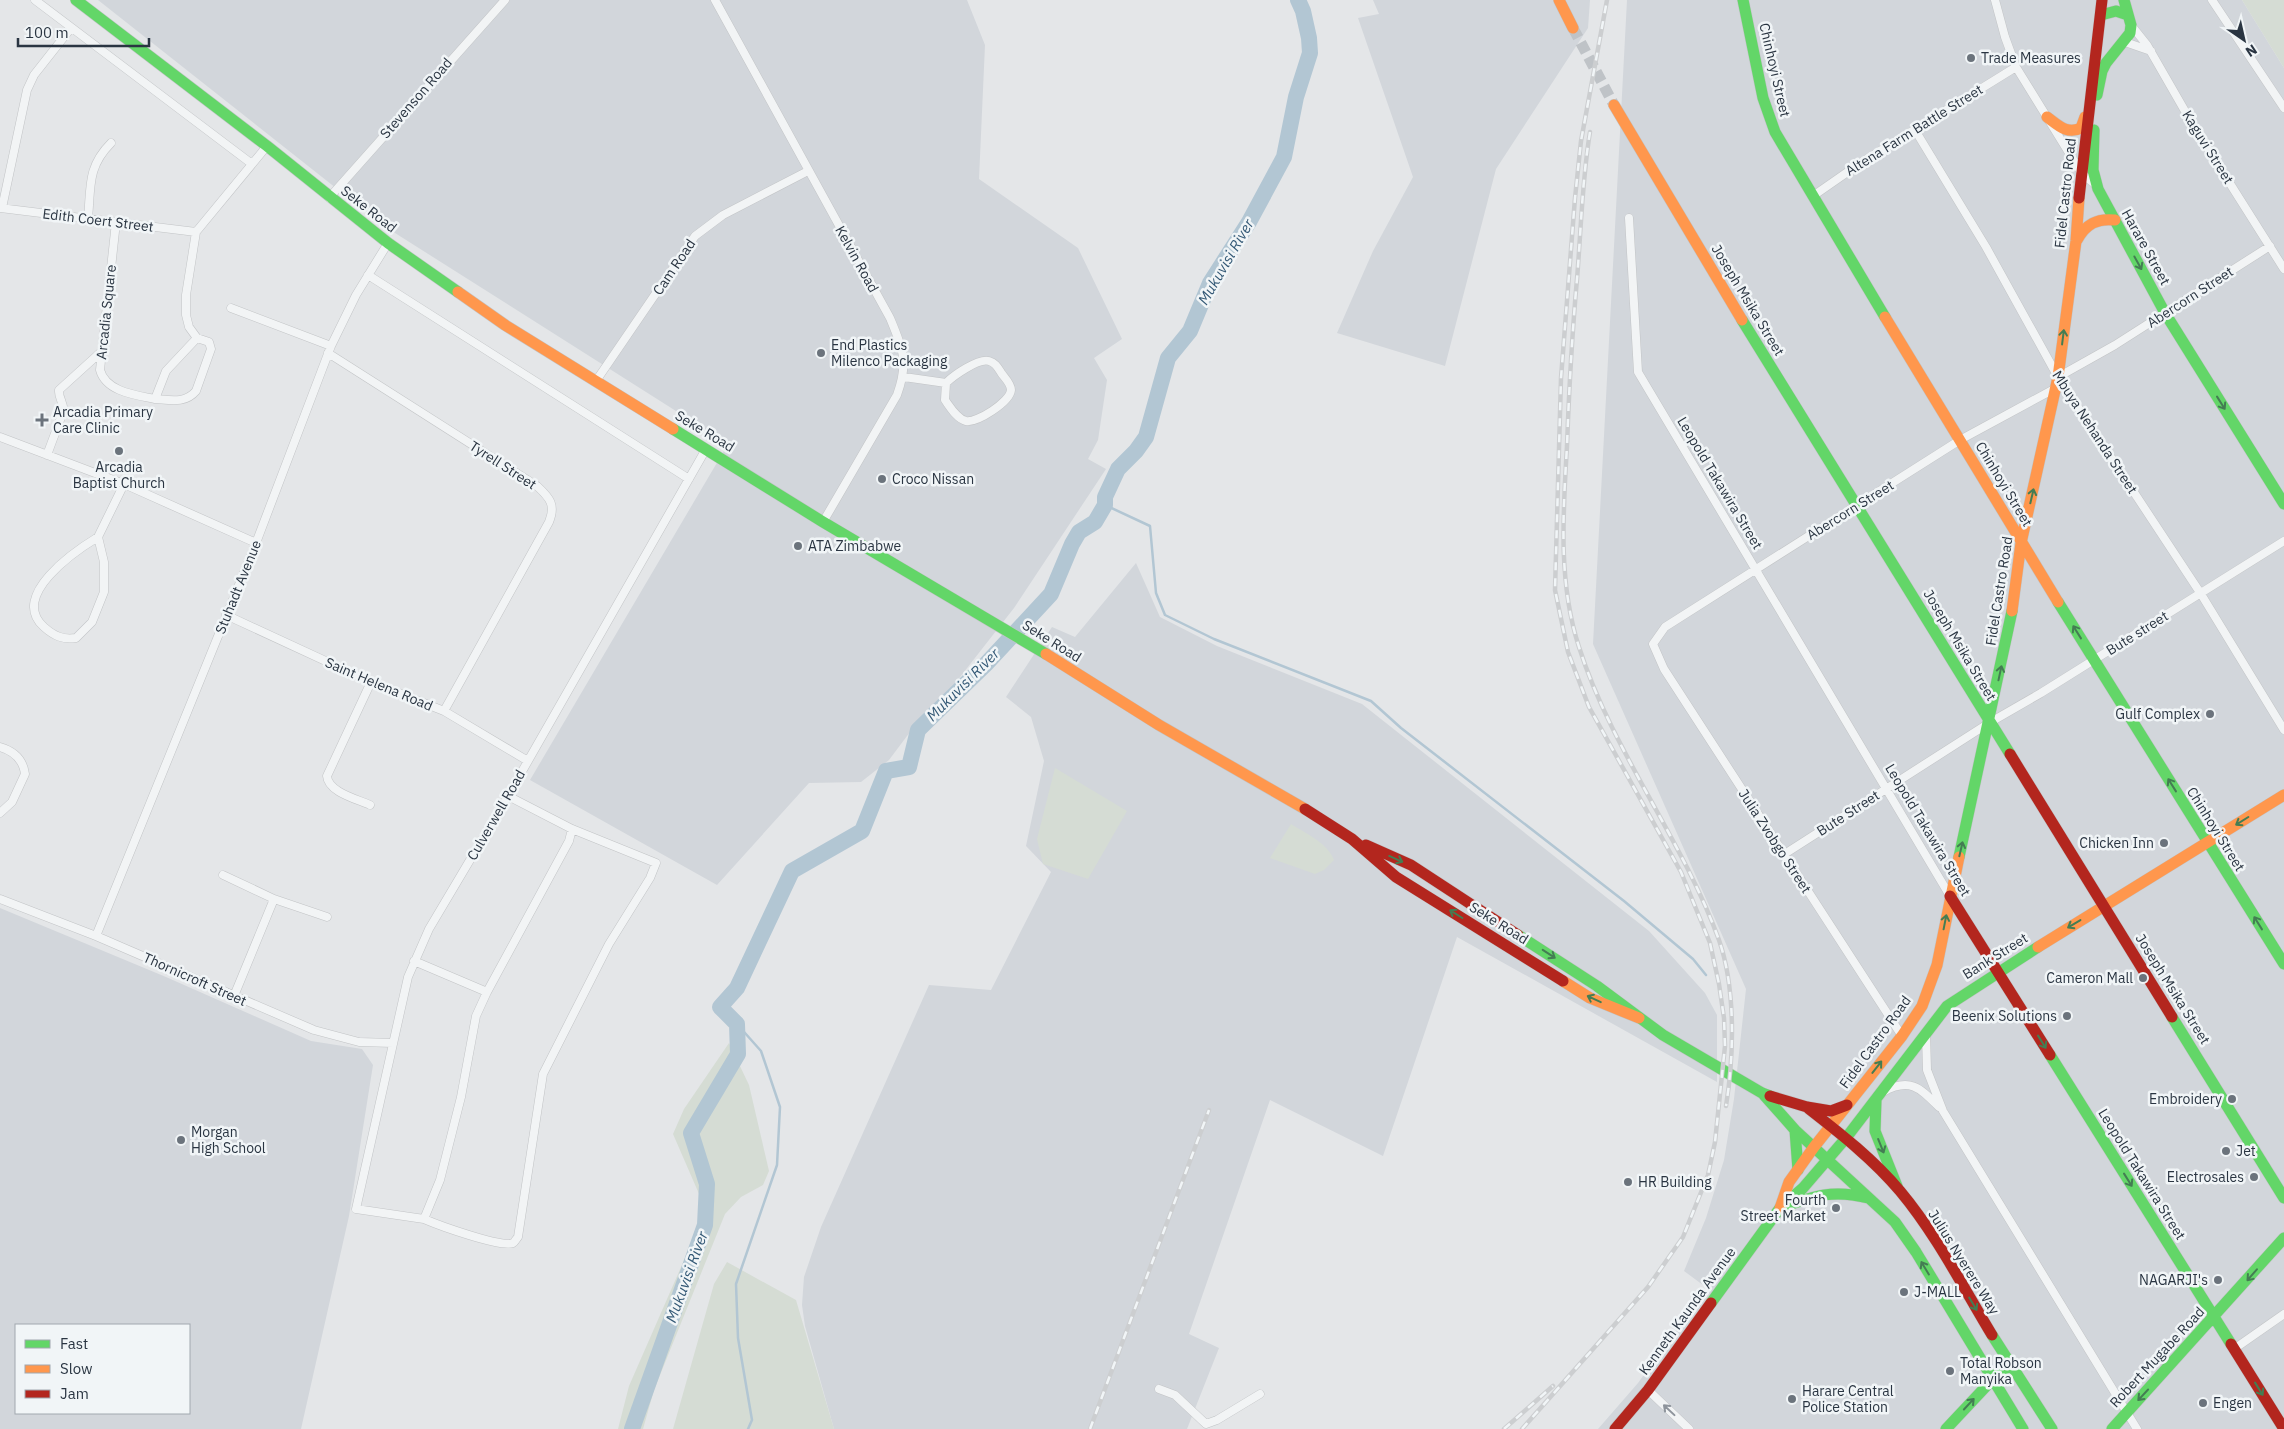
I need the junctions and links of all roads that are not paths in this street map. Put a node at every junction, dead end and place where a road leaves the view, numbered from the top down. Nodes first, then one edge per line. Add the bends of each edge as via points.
1 (35, 0) edge
2 (76, 0) edge
3 (505, 0) edge
4 (715, 0) edge
5 (1559, 0) edge
6 (1743, 0) edge
7 (1995, 0) edge
8 (2102, 0) edge
9 (2124, 0) edge
10 (2212, 0) edge
11 (2101, 15) junction
12 (2130, 20) junction
13 (71, 28) junction
14 (1573, 28) tunnel mouth
15 (2097, 38) junction
16 (2121, 45) junction
17 (2151, 51) junction
18 (2016, 67) junction
19 (2090, 100) junction
20 (1614, 105) tunnel mouth
21 (2284, 108) edge
22 (2047, 117) junction
23 (1914, 130) junction
24 (111, 143) dead end
25 (267, 146) junction
26 (252, 164) junction
27 (808, 171) junction
28 (2082, 174) junction
29 (2095, 184) junction
30 (1813, 196) junction
31 (329, 198) junction
32 (1, 208) edge
33 (1629, 218) dead end
34 (88, 219) junction
35 (2115, 220) junction
36 (116, 222) junction
37 (196, 232) junction
38 (2076, 241) junction
39 (388, 244) junction
40 (2270, 246) junction
41 (2284, 269) edge
42 (368, 275) junction
43 (231, 308) dead end
44 (2165, 313) junction
45 (197, 338) junction
46 (329, 349) junction
47 (102, 351) junction
48 (904, 376) junction
49 (596, 381) junction
50 (2057, 382) junction
51 (946, 383) junction
52 (155, 399) junction
53 (0, 437) edge
54 (1960, 440) junction
55 (706, 449) junction
56 (47, 455) junction
57 (689, 479) junction
58 (124, 484) junction
59 (2284, 504) edge
60 (1857, 506) junction
61 (823, 522) junction
62 (98, 536) junction
63 (2284, 541) edge
64 (256, 543) junction
65 (2021, 543) junction
66 (1755, 571) junction
67 (2201, 594) junction
68 (226, 615) junction
69 (1653, 644) joint
70 (2094, 660) junction
71 (371, 682) junction
72 (444, 711) junction
73 (1989, 723) junction
74 (2284, 730) edge
75 (0, 747) edge
76 (528, 761) junction
77 (1886, 789) junction
78 (2284, 795) edge
79 (508, 796) junction
80 (370, 805) dead end
81 (0, 813) edge
82 (572, 829) junction
83 (1352, 839) junction
84 (2208, 843) junction
85 (1783, 855) junction
86 (224, 875) dead end
87 (1950, 896) junction
88 (0, 899) edge
89 (274, 899) junction
90 (2104, 906) junction
91 (327, 916) dead end
92 (96, 936) junction
93 (414, 961) junction
94 (2284, 964) edge
95 (1998, 971) junction
96 (487, 992) junction
97 (234, 996) junction
98 (1639, 1018) junction
99 (1902, 1036) junction
100 (1926, 1036) junction
101 (393, 1043) junction
102 (1762, 1093) junction
103 (1879, 1097) junction
104 (1847, 1105) junction
105 (1807, 1108) junction
106 (1943, 1111) junction
107 (1831, 1126) junction
108 (1796, 1130) junction
109 (1846, 1138) junction
110 (1814, 1147) junction
111 (1828, 1158) junction
112 (1798, 1170) junction
113 (1899, 1190) junction
114 (1870, 1198) junction
115 (2284, 1198) edge
116 (1780, 1208) junction
117 (424, 1220) junction
118 (2284, 1238) edge
119 (2284, 1314) edge
120 (2214, 1318) junction
121 (2234, 1349) junction
122 (2010, 1365) junction
123 (1992, 1380) junction
124 (1159, 1389) dead end
125 (1648, 1390) junction
126 (1260, 1394) dead end
127 (2127, 1412) junction
128 (1615, 1429) edge
129 (1689, 1429) edge
130 (1946, 1429) edge
131 (2023, 1429) edge
132 (2052, 1429) edge
133 (2112, 1429) edge
134 (2137, 1429) edge
135 (2284, 1429) edge

1 - 13 street
2 - 25 main road, Seke Road
3 - 31 street, Stevenson Road
4 - 27 street, Kelvin Road
5 - 14 main road
6 - 30 main road, Chinhoyi Street via 1763,98 1775,132
7 - 18 street, Harare Street
8 - 11 main road, Fidel Castro Road
9 - 12 main road
10 - 21 street
11 - 12 main road via 2116,11
11 - 15 main road, Fidel Castro Road
12 - 16 main road, Fidel Castro Road
12 - 17 street, Kaguvi Street
13 - 26 street
13 - 32 street via 34,75 27,90
15 - 16 main road via 2105,44
15 - 19 main road, Fidel Castro Road
16 - 17 street
16 - 29 main road, Fidel Castro Road via 2102,71 2098,87 2092,160
17 - 40 street, Kaguvi Street via 2193,125
18 - 22 street, Harare Street
18 - 23 street, Altena Farm Battle Street
19 - 22 main road via 2083,124 2077,130 2067,131
19 - 28 main road, Fidel Castro Road
20 - 60 main road, Joseph Msika Street
22 - 28 street, Harare Street
23 - 30 street, Altena Farm Battle Street
23 - 50 street, Mbuya Nehanda Street via 1986,247
24 - 34 street via 92,172
25 - 26 street
25 - 31 main road, Seke Road
26 - 37 street
27 - 48 street, Kelvin Road via 890,318 900,343
27 - 49 street, Cam Road via 723,215 694,236
28 - 29 street, Harare Street
28 - 38 main road, Fidel Castro Road
29 - 35 main road, Harare Street
30 - 54 main road, Chinhoyi Street
31 - 39 main road, Seke Road
32 - 34 street, Edith Coert Street
33 - 66 street, Leopold Takawira Street via 1638,372
34 - 36 street, Edith Coert Street
35 - 38 main road via 2091,221
35 -> 44 main road, Harare Street
36 - 37 street, Edith Coert Street
36 - 47 street, Arcadia Square
37 - 45 street via 186,315
50 -> 38 main road, Fidel Castro Road
39 - 42 street, Stuhadt Avenue
39 - 49 main road, Seke Road via 505,325
40 - 41 street, Kaguvi Street
40 - 44 street, Abercorn Street
42 - 46 street, Stuhadt Avenue
42 - 57 street
43 - 46 street
44 - 50 street, Abercorn Street
44 -> 59 main road, Harare Street
45 - 52 street via 166,371
45 - 52 street, Arcadia Square via 209,342 211,349 196,391 179,400
46 - 64 street, Stuhadt Avenue
46 - 72 street, Tyrell Street via 537,486 550,498 553,506 549,522
47 - 52 street, Arcadia Square via 100,370 105,382
47 - 56 street via 60,390 64,408
48 - 51 street
48 - 61 street, Kelvin Road via 897,395
49 - 55 main road, Seke Road
50 - 54 street, Abercorn Street
65 -> 50 main road, Fidel Castro Road
50 - 67 street, Mbuya Nehanda Street
51 - 51 street via 945,400 960,419 966,421 976,420 1005,402 1011,392 996,364 987,360 953,376
53 - 56 street
54 - 60 street, Abercorn Street
54 - 65 main road, Chinhoyi Street
55 - 57 street, Culverwell Road
55 - 61 main road, Seke Road
56 - 58 street
57 - 76 street, Culverwell Road
58 - 62 street
58 - 64 street
60 - 66 street, Abercorn Street
60 - 73 main road, Joseph Msika Street
61 - 83 main road, Seke Road via 1009,631 1116,699 1277,791
62 - 62 street via 104,562 104,592 92,622 84,632 76,638 62,639 41,624 34,609 35,603 47,578 75,551
63 - 67 street, Bute street
64 - 68 street, Stuhadt Avenue
70 -> 65 main road, Chinhoyi Street
73 -> 65 main road, Fidel Castro Road via 2010,626
66 - 69 street, Abercorn Street via 1665,626
66 - 77 street, Leopold Takawira Street
67 - 70 street, Bute street
67 - 74 street, Mbuya Nehanda Street
68 - 71 street, Saint Helena Road
68 - 92 street, Stuhadt Avenue
69 - 85 street, Julia Zvobgo Street via 1664,669
70 - 73 street, Bute street
84 -> 70 main road, Chinhoyi Street
71 - 72 street, Saint Helena Road
71 - 80 street via 327,776 334,788
72 - 76 street, Saint Helena Road
73 - 77 street, Bute Street
87 -> 73 main road, Fidel Castro Road
73 - 90 main road, Joseph Msika Street
75 - 81 street via 17,756 25,774 12,802
76 - 79 street, Culverwell Road
77 - 85 street, Bute Street
77 - 87 street, Leopold Takawira Street
78 -> 84 main road, Bank Street
79 - 82 street
79 - 93 street, Culverwell Road via 428,929
82 - 96 street via 569,841
82 - 117 street via 656,863 609,944 543,1074 518,1237 510,1244 496,1242
83 -> 98 main road, Seke Road via 1411,865 1597,986
98 -> 83 main road, Seke Road via 1582,993 1396,877
84 - 90 main road, Bank Street
94 -> 84 main road, Chinhoyi Street
85 - 99 street, Julia Zvobgo Street
86 - 89 street
87 - 95 main road, Leopold Takawira Street
99 -> 87 main road, Fidel Castro Road via 1922,1006 1937,966
88 - 92 street, Thornicroft Street
89 - 91 street
89 - 97 street
90 -> 95 main road, Bank Street
90 - 115 main road, Joseph Msika Street
92 - 97 street, Thornicroft Street
93 - 96 street
93 - 101 street, Culverwell Road
95 - 100 main road, Bank Street via 1947,1006
95 -> 120 main road, Leopold Takawira Street
96 - 117 street via 476,1016 461,1097 440,1180
97 - 101 street, Thornicroft Street via 314,1030 359,1042
98 - 102 main road, Seke Road
104 -> 99 main road, Fidel Castro Road
100 - 103 main road, Bank Street
100 - 106 street via 1927,1070
101 - 117 street, Culverwell Road via 356,1209
102 - 105 main road
102 - 108 main road
103 - 106 street via 1903,1084 1914,1086
103 - 109 main road, Bank Street
103 -> 113 main road via 1875,1131
104 - 105 main road via 1831,1111
104 - 107 main road, Fidel Castro Road
105 - 107 main road, Julius Nyerere Way
106 - 127 street
107 - 109 main road, Julius Nyerere Way
107 - 110 main road, Fidel Castro Road
108 - 110 main road
108 - 112 main road
109 - 111 main road, Bank Street
109 - 113 main road, Julius Nyerere Way
110 - 111 main road
110 - 112 main road, Fidel Castro Road
111 - 114 main road
111 - 116 main road, Bank Street via 1803,1188
112 - 116 main road, Fidel Castro Road via 1785,1190
113 -> 122 main road, Julius Nyerere Way via 1930,1232
114 - 116 main road via 1850,1192 1824,1192
123 -> 114 main road via 1916,1252 1895,1222
116 - 125 main road, Kenneth Kaunda Avenue
118 -> 120 main road, Robert Mugabe Road
119 - 121 street
120 - 121 main road, Leopold Takawira Street
120 -> 127 main road, Robert Mugabe Road
121 -> 135 main road, Leopold Takawira Street
122 - 123 main road
122 - 132 main road, Julius Nyerere Way
130 -> 123 main road
123 - 131 main road
124 - 126 street via 1175,1395 1206,1424
125 - 128 main road, Kenneth Kaunda Avenue
129 -> 125 street
127 - 133 main road, Robert Mugabe Road
127 - 134 street

